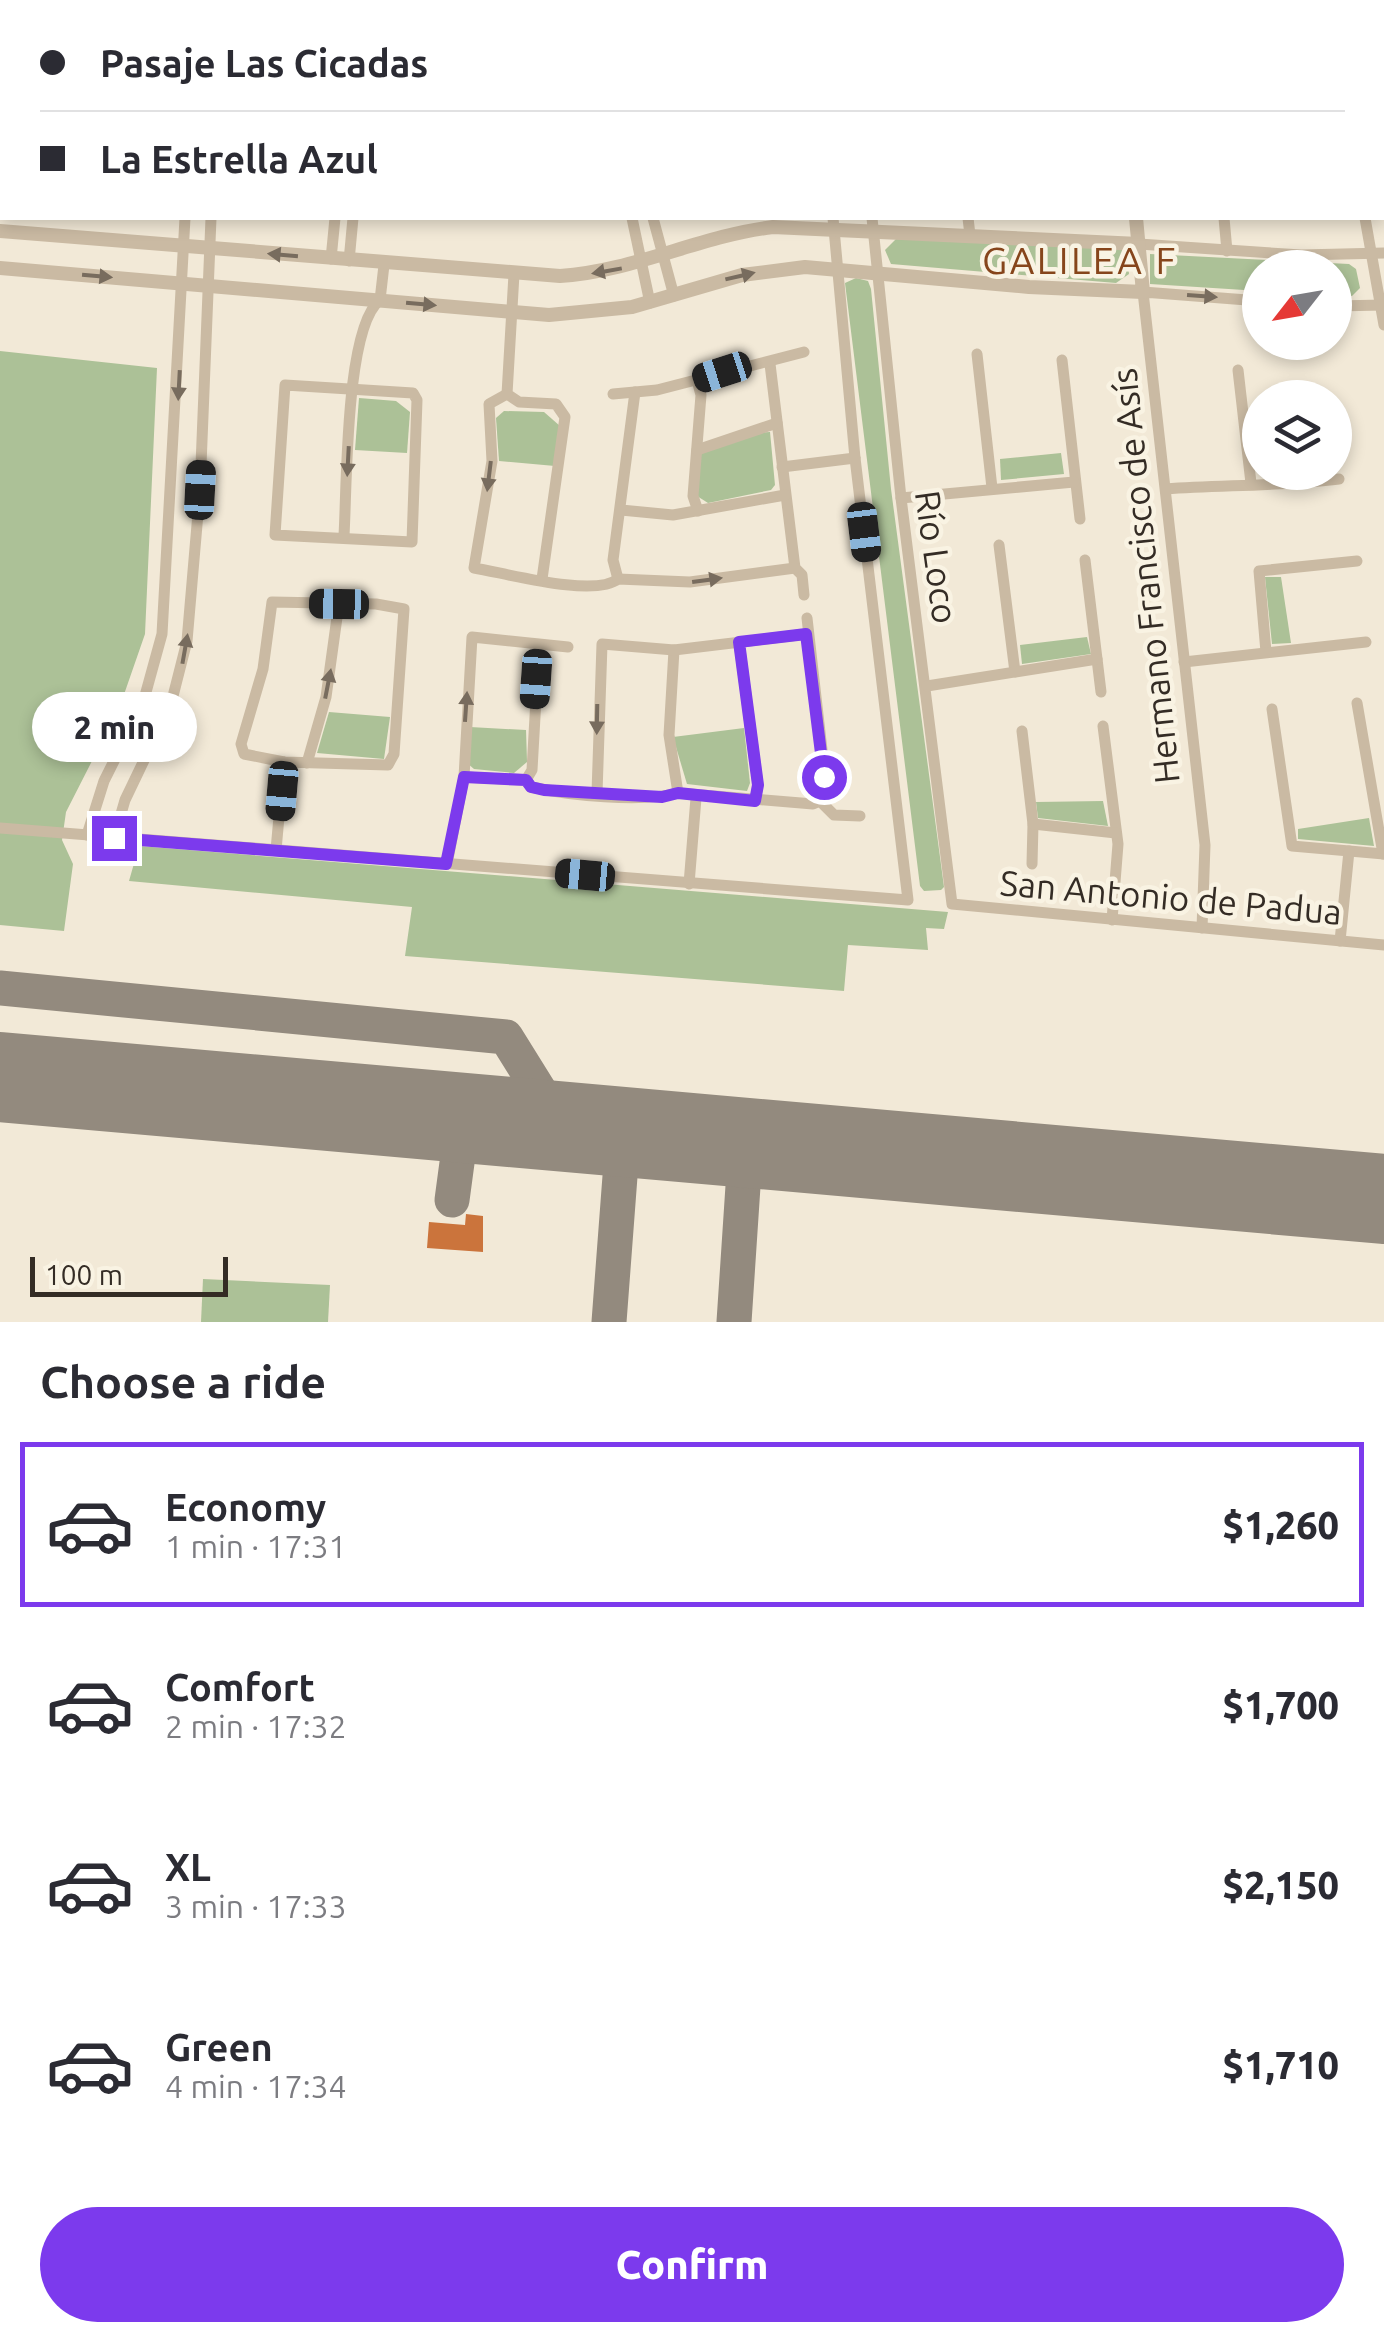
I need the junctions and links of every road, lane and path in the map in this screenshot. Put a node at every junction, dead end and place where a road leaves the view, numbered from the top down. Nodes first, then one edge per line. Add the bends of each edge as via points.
1 (185, 220) edge
2 (211, 220) edge
3 (335, 220) edge
4 (353, 220) edge
5 (632, 220) edge
6 (654, 220) edge
7 (968, 220) edge
8 (1136, 220) edge
9 (1224, 220) edge
10 (1366, 220) edge
11 (834, 223) edge
12 (872, 223) edge
13 (0, 231) edge
14 (970, 235) junction
15 (1139, 244) junction
16 (186, 246) junction
17 (212, 249) junction
18 (1227, 251) junction
19 (1378, 253) edge
20 (663, 256) junction
21 (332, 259) junction
22 (349, 261) junction
23 (641, 264) junction
24 (384, 265) junction
25 (0, 268) edge
26 (838, 272) junction
27 (514, 274) junction
28 (876, 275) junction
29 (183, 284) junction
30 (210, 286) junction
31 (1144, 292) junction
32 (674, 296) junction
33 (380, 300) junction
34 (1242, 300) edge
35 (650, 303) junction
36 (1352, 306) edge
37 (1382, 306) edge
38 (511, 312) junction
39 (1384, 324) edge
40 (804, 352) dead end
41 (977, 354) dead end
42 (1062, 360) dead end
43 (770, 364) junction
44 (1238, 370) dead end
45 (697, 380) junction
46 (353, 387) junction
47 (635, 392) junction
48 (507, 394) junction
49 (614, 394) dead end
50 (1242, 403) edge
51 (777, 424) junction
52 (697, 450) junction
53 (855, 458) junction
54 (782, 466) junction
55 (1074, 482) junction
56 (1242, 483) edge
57 (992, 488) junction
58 (1166, 490) junction
59 (785, 495) junction
60 (900, 498) junction
61 (622, 510) junction
62 (698, 511) junction
63 (1080, 519) dead end
64 (344, 535) junction
65 (999, 546) dead end
66 (1086, 560) dead end
67 (1357, 560) dead end
68 (795, 568) junction
69 (542, 579) junction
70 (618, 579) junction
71 (804, 595) dead end
72 (339, 604) junction
73 (806, 618) dead end
74 (806, 634) junction
75 (739, 642) junction
76 (1366, 642) dead end
77 (539, 646) junction
78 (568, 647) dead end
79 (674, 650) junction
80 (1266, 652) junction
81 (1096, 658) junction
82 (1184, 662) junction
83 (1015, 672) junction
84 (928, 686) junction
85 (1101, 692) dead end
86 (1357, 702) dead end
87 (1272, 709) dead end
88 (1103, 726) dead end
89 (1022, 731) dead end
90 (284, 762) junction
91 (308, 763) junction
92 (464, 777) junction
93 (526, 780) junction
94 (597, 793) junction
95 (678, 793) junction
96 (696, 798) junction
97 (820, 800) junction
98 (755, 801) junction
99 (860, 816) dead end
100 (1033, 824) junction
101 (0, 828) edge
102 (1116, 833) junction
103 (87, 835) junction
104 (114, 838) junction
105 (276, 850) junction
106 (1348, 851) junction
107 (1384, 854) edge
108 (446, 864) junction
109 (1032, 864) dead end
110 (689, 884) junction
111 (952, 904) joint
112 (1112, 920) junction
113 (1202, 928) junction
114 (1340, 941) junction
115 (1384, 945) edge

1 - 16 street
2 - 17 street
3 - 21 street
4 - 22 street
5 - 23 street
6 - 20 street
7 - 14 street
8 - 15 street, Hermano Francisco de Asís
9 - 18 street
10 - 19 street
11 - 12 street
11 - 20 street via 736,232
11 - 26 street, Río Loco
12 - 14 street
12 - 28 street, Río Loco
13 - 16 street
14 - 15 street
15 - 18 street
15 - 31 street, Hermano Francisco de Asís
16 - 17 street
16 - 29 street
21 -> 17 street
17 - 30 street
18 - 19 street
19 - 37 street
20 - 23 street
20 - 32 street
21 - 22 street
22 - 24 street
23 -> 27 street via 560,276
23 - 35 street
24 - 27 street
24 - 33 street
25 -> 29 street
26 - 28 street
32 -> 26 street via 757,272
26 - 53 street, Río Loco
27 - 38 street
28 - 31 street
28 - 60 street, Río Loco
29 - 30 street
29 -> 103 street via 162,634 142,703
30 - 33 street
104 -> 30 street via 171,704 187,641
31 -> 34 street
31 - 58 street, Hermano Francisco de Asís
32 - 35 street
33 -> 38 street
33 - 46 street via 360,339
35 - 38 street via 574,314
36 - 37 street
37 - 39 street
38 - 48 street
40 - 43 street via 779,355
41 - 57 street
42 - 55 street
43 - 45 street
43 - 51 street
44 - 50 street
45 - 47 street
45 - 52 street
46 -> 64 street
46 - 64 street via 414,393 417,400 412,542
46 - 64 street via 284,385 275,535
47 - 49 street
47 - 61 street
48 - 69 street via 519,402 556,404 565,416
48 -> 69 street via 489,404 492,461 474,568
51 - 52 street
51 - 54 street
52 - 62 street via 692,496
53 - 54 street
53 - 110 street, Río Loco via 908,900
54 - 59 street
55 - 57 street
55 - 63 street
56 - 58 street
57 - 60 street
58 - 82 street, Hermano Francisco de Asís
59 - 62 street
59 - 68 street
60 - 84 street, Río Loco
61 - 62 street
61 - 70 street via 613,560
65 - 83 street
66 - 81 street
67 - 80 street via 1259,570
70 -> 68 street via 690,582
68 - 71 street
69 - 70 street via 610,585
72 - 90 street via 272,602 264,669 242,750
91 -> 72 street
72 - 91 street via 390,605 406,613 394,754 384,767
73 - 74 street
74 - 75 street
74 - 97 street via 826,784
75 - 79 street
75 - 98 street
76 - 80 street
77 - 78 street
92 -> 77 street via 472,637
77 - 93 street via 532,770
79 -> 94 street via 602,644
79 - 95 street via 669,722
80 - 82 street
81 - 83 street
81 - 85 street
82 - 113 street, Hermano Francisco de Asís via 1206,856
83 - 84 street
84 - 111 street, Río Loco
86 - 107 street
87 - 106 street via 1292,846
88 - 102 street
89 - 100 street
90 - 91 street
90 - 105 street
92 - 93 street
92 - 108 street
93 - 94 street via 531,787
94 - 95 street
95 - 96 street
96 - 98 street
96 - 110 street
97 - 98 street
97 - 99 street via 834,816
100 - 102 street
100 - 109 street
101 - 103 street
102 - 112 street
103 - 104 street
104 - 105 street
105 - 108 street
106 - 107 street
106 - 114 street
108 - 110 street
111 - 112 street, San Antonio de Padua
112 - 113 street, San Antonio de Padua
113 - 114 street, San Antonio de Padua
114 - 115 street, San Antonio de Padua

